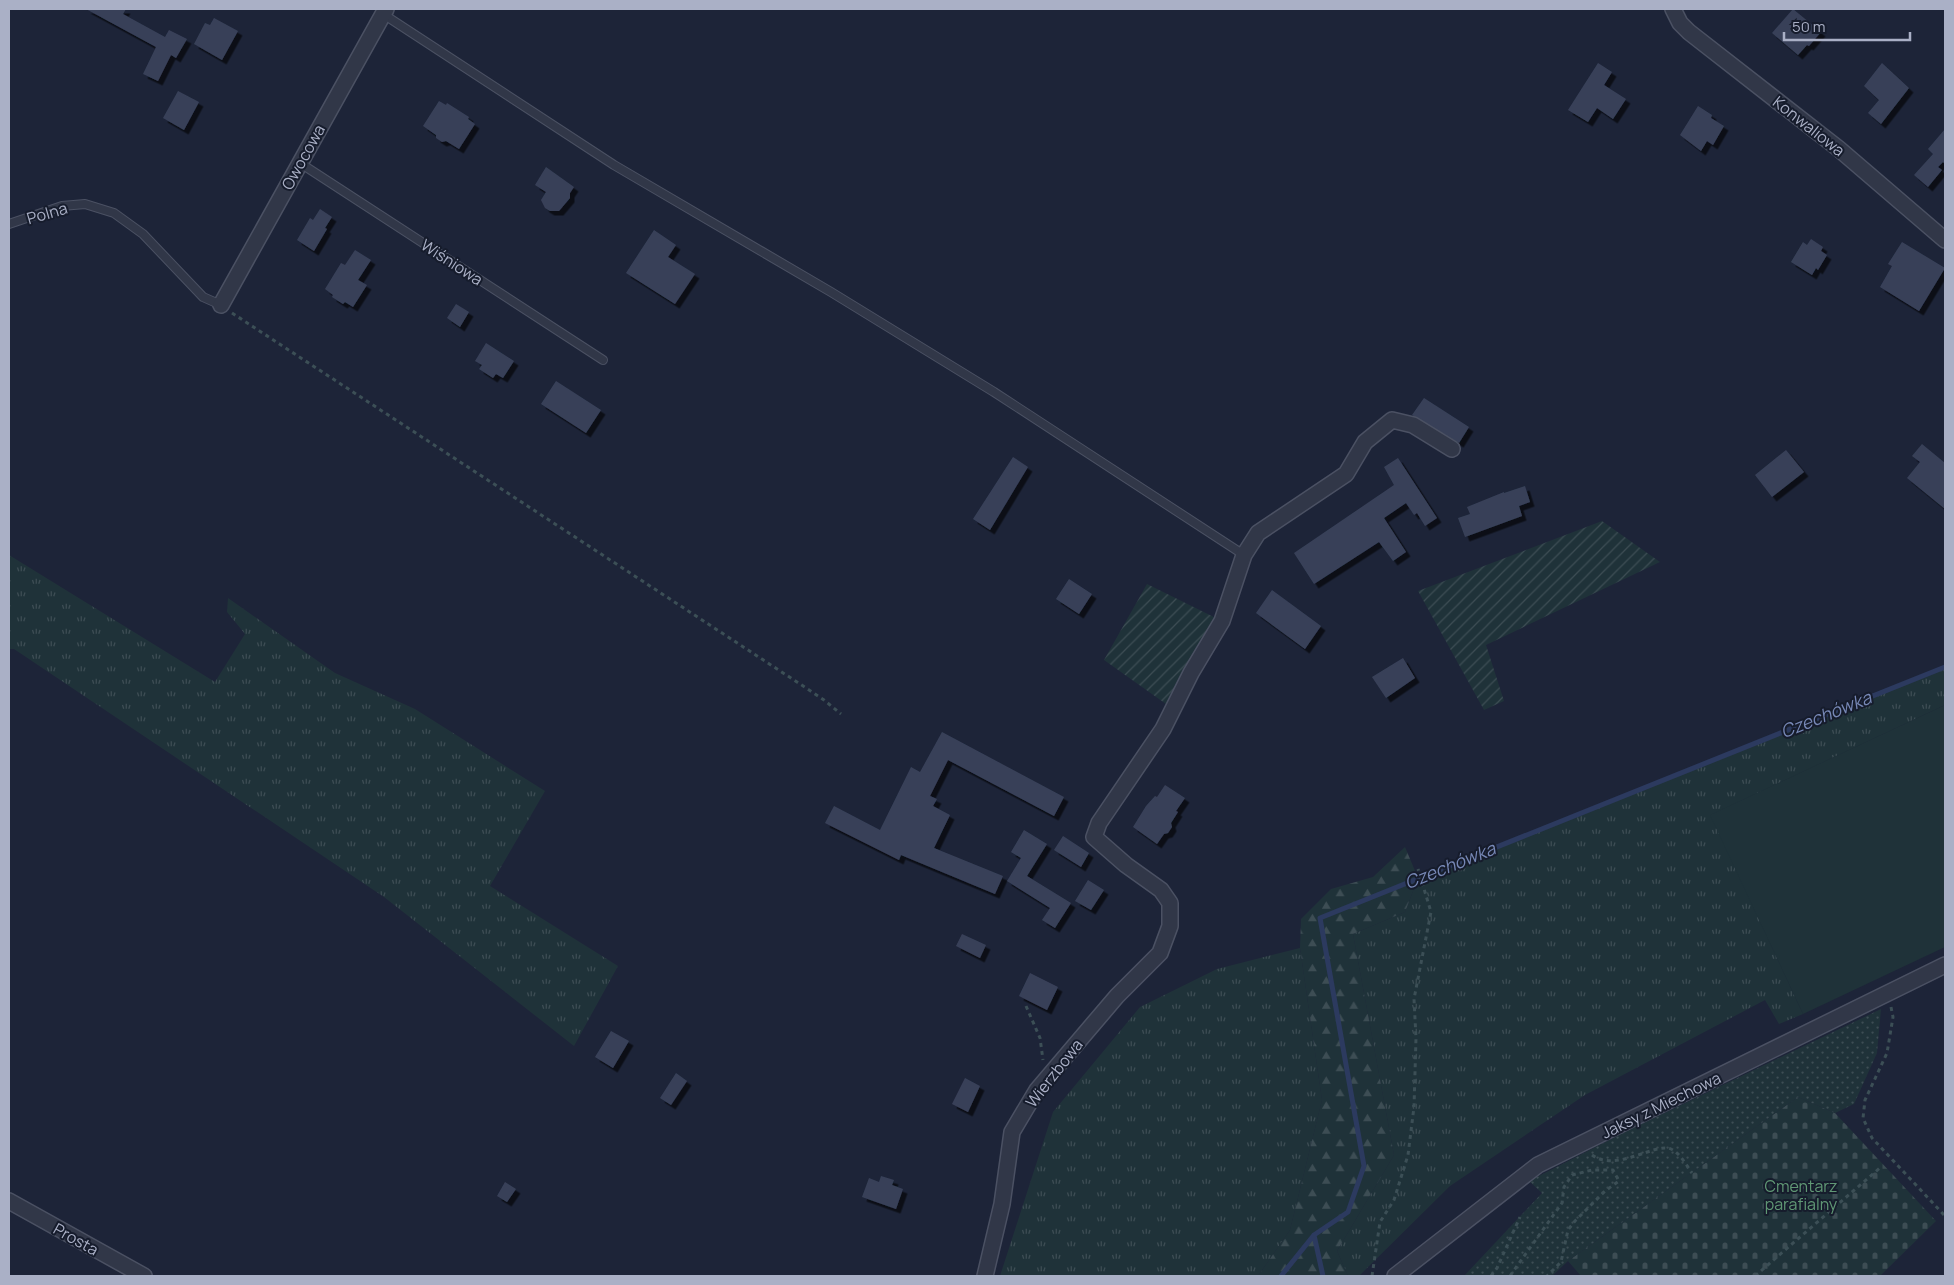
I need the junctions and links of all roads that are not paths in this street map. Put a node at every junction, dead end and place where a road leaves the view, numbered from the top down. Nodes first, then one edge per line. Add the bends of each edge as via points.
1 (1673, 10) edge
2 (384, 12) edge
3 (300, 163) junction
4 (9, 224) edge
5 (1945, 240) edge
6 (221, 306) joint
7 (604, 360) dead end
8 (1452, 449) dead end
9 (1244, 555) junction
10 (1945, 966) edge
11 (9, 1201) edge
12 (144, 1276) edge
13 (985, 1276) edge
14 (1395, 1276) edge

1 - 5 street, Konwaliowa via 1680,24 1689,32 1839,149
2 - 3 street, Owocowa
2 - 9 lane via 614,165 994,392
3 - 6 street, Owocowa
3 - 7 lane, Wiśniowa
4 - 6 lane, Polna via 62,206 85,204 114,214 143,234 203,297
8 - 9 street via 1413,425 1392,420 1364,442 1346,474 1258,533
9 - 13 street, Wierzbowa via 1222,621 1163,729 1099,823 1094,837 1160,890 1170,903 1170,926 1160,952 1117,996 1037,1090 1012,1132 1002,1204
10 - 14 street, Jaksy z Miechowa via 1538,1165
11 - 12 street, Prosta

